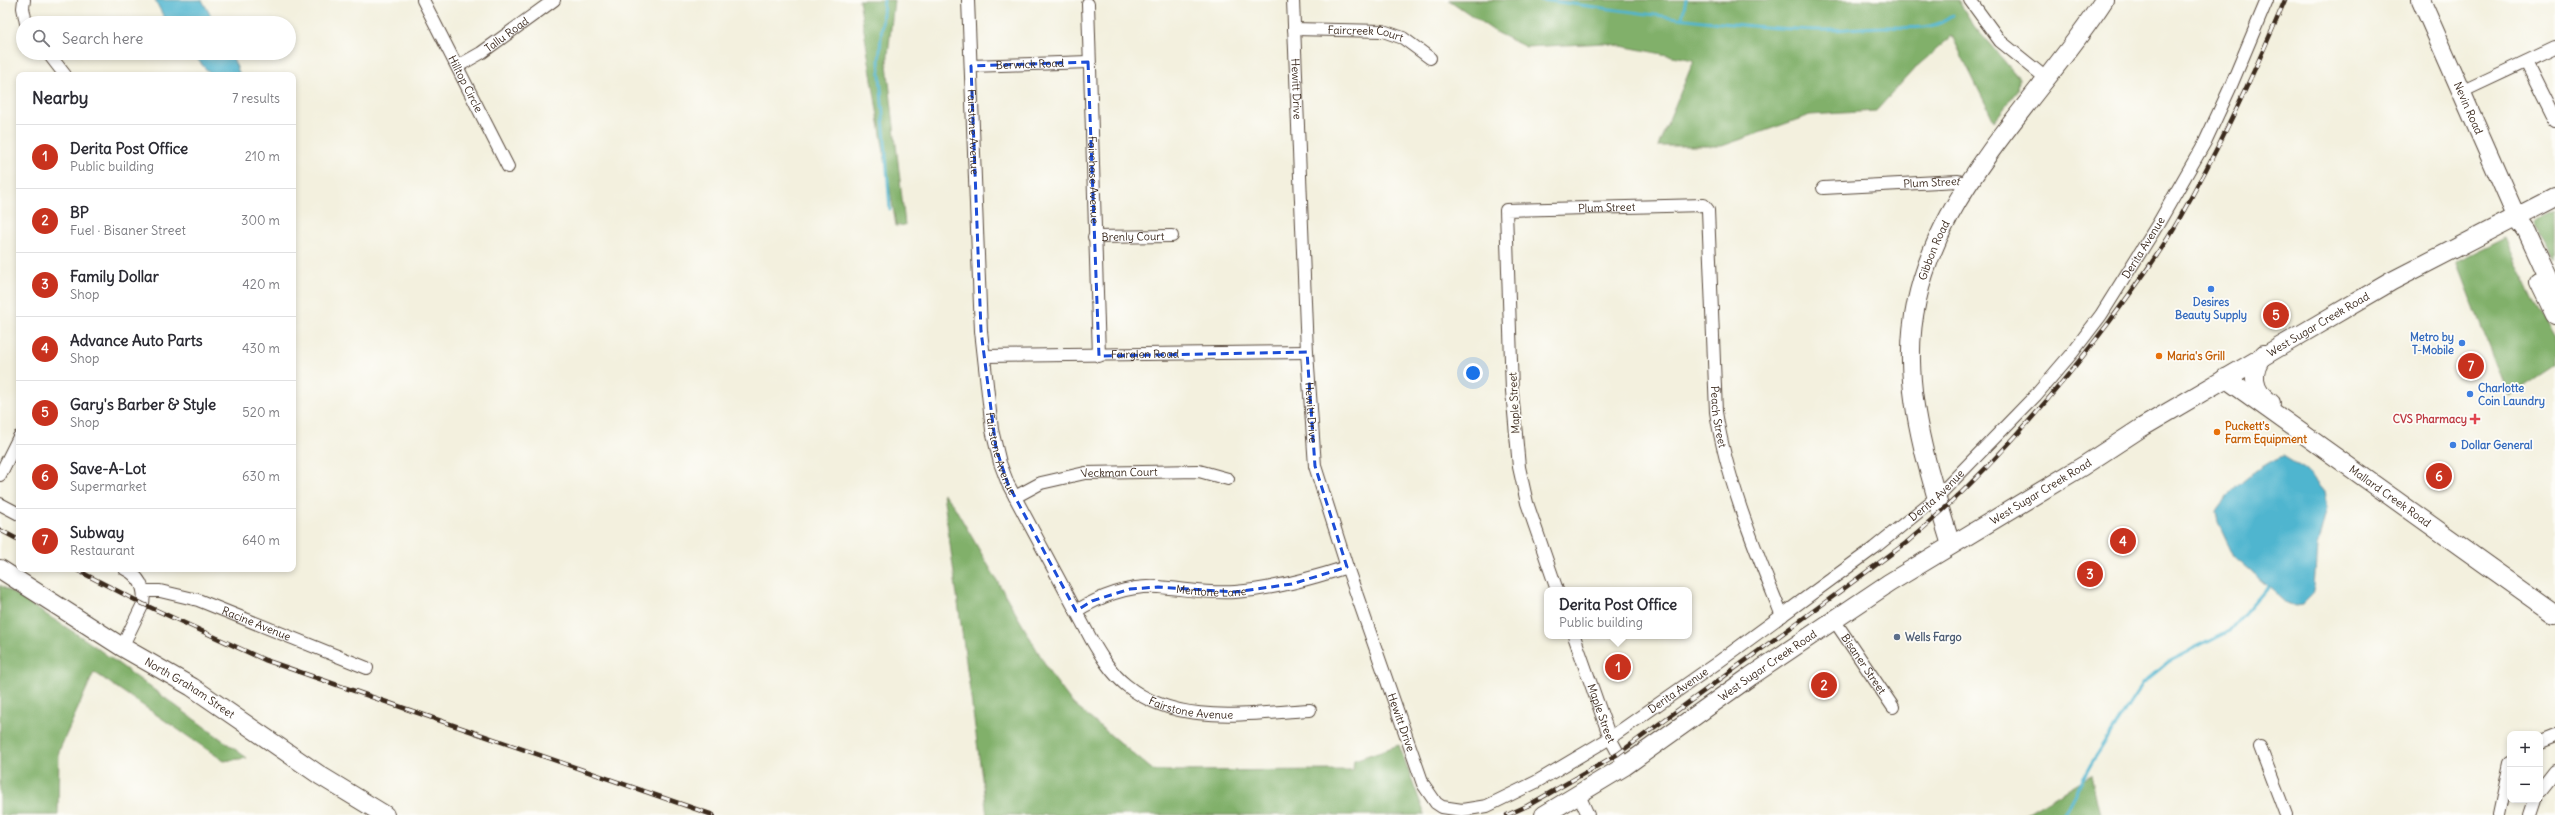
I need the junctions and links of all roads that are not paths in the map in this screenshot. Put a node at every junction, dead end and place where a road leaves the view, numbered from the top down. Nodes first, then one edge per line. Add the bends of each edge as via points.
1 (24, 0) edge
2 (424, 0) edge
3 (554, 0) edge
4 (968, 0) edge
5 (1293, 0) edge
6 (1970, 0) edge
7 (2104, 0) edge
8 (2267, 0) edge
9 (2421, 0) edge
10 (1088, 4) dead end
11 (24, 16) edge
12 (1294, 29) junction
13 (2555, 48) edge
14 (1430, 58) dead end
15 (54, 60) edge
16 (1088, 62) junction
17 (2526, 62) junction
18 (458, 66) junction
19 (971, 66) junction
20 (64, 72) edge
21 (2047, 79) junction
22 (2461, 92) junction
23 (2555, 120) edge
24 (508, 167) dead end
25 (1969, 184) junction
26 (1823, 188) dead end
27 (2555, 197) edge
28 (1707, 206) joint
29 (1506, 210) joint
30 (2516, 216) junction
31 (1172, 236) dead end
32 (1094, 238) junction
33 (2555, 292) edge
34 (2555, 315) edge
35 (1307, 352) junction
36 (2264, 354) junction
37 (984, 356) junction
38 (1099, 356) junction
39 (2225, 378) junction
40 (16, 443) edge
41 (2351, 467) junction
42 (0, 476) edge
43 (1228, 479) dead end
44 (1015, 497) junction
45 (1937, 498) junction
46 (0, 504) edge
47 (16, 512) edge
48 (1951, 545) junction
49 (1347, 567) junction
50 (0, 569) edge
51 (129, 572) edge
52 (1556, 587) edge
53 (144, 591) junction
54 (1076, 611) junction
55 (2555, 614) edge
56 (1782, 616) junction
57 (1834, 620) junction
58 (1575, 639) edge
59 (122, 647) junction
60 (367, 668) dead end
61 (1893, 707) dead end
62 (1310, 710) dead end
63 (2555, 736) edge
64 (1610, 738) junction
65 (2543, 741) edge
66 (2260, 747) dead end
67 (1625, 766) junction
68 (2509, 767) edge
69 (2555, 771) edge
70 (2543, 786) edge
71 (1580, 795) junction
72 (1436, 803) joint
73 (2534, 803) edge
74 (380, 814) edge
75 (1544, 815) edge
76 (1588, 815) edge
77 (2286, 815) edge
78 (2499, 815) edge
79 (2530, 815) edge

1 - 11 street via 22,8
2 - 18 street, Hilltop Circle
3 - 18 street, Tallu Road via 481,53
4 - 19 street, Fairstone Avenue
5 - 12 street, Hewitt Drive
6 - 21 street via 2000,41
7 - 21 main road, Gibbon Road
8 - 45 street, Derita Avenue via 2205,142 2101,315 2036,395
9 - 22 main road, Nevin Road
10 - 16 street, Fairchase Avenue
12 - 14 street, Faircreek Court via 1383,31 1403,38
12 - 35 street, Hewitt Drive
13 - 17 street
15 - 20 street
16 - 19 street, Berwick Road
16 - 32 street, Fairchase Avenue
17 - 22 street
17 - 23 street via 2553,121
18 - 24 street, Hilltop Circle
19 - 37 street, Fairstone Avenue via 974,186
21 - 25 main road, Gibbon Road
22 - 30 main road, Nevin Road
25 - 26 street, Plum Street via 1958,181
25 - 45 main road, Gibbon Road via 1939,233 1927,262 1911,333 1913,392
27 - 30 main road, West Sugar Creek Road
28 - 29 street, Plum Street
28 - 56 street, Peach Street via 1719,432 1740,503
29 - 52 street, Maple Street via 1512,391 1519,467 1527,503
30 - 33 main road, Nevin Road via 2527,231
30 - 34 main road, Nevin Road via 2517,236
30 - 36 main road, West Sugar Creek Road via 2392,281
31 - 32 street, Brenly Court
32 - 38 street, Fairchase Avenue
35 - 38 street, Fairglen Road
35 - 49 street, Hewitt Drive via 1316,466
36 - 39 main road, West Sugar Creek Road
36 - 41 main road via 2257,363 2254,374 2258,390 2266,399 2347,455
37 - 38 street, Fairglen Road
37 - 44 street, Fairstone Avenue via 996,448
39 - 41 main road, Mallard Creek Road
39 - 48 main road, West Sugar Creek Road
40 - 42 street
41 - 55 main road, Mallard Creek Road
43 - 44 street, Veckman Court via 1199,471 1085,473 1041,483
44 - 54 street, Fairstone Avenue
45 - 48 main road, Gibbon Road
45 - 56 street, Derita Avenue
46 - 47 street
48 - 57 main road, West Sugar Creek Road
49 - 54 street, Mentone Lane via 1292,584 1235,592 1210,593 1158,587 1130,589 1092,601
49 - 72 street, Hewitt Drive via 1418,772 1429,795
50 - 59 main road, North Graham Street
51 - 53 street via 139,580
53 - 59 street via 143,604
53 - 60 street, Racine Avenue via 160,591 198,600
54 - 62 street, Fairstone Avenue via 1115,674 1139,694 1164,707 1216,714
56 - 64 street, Derita Avenue
57 - 61 street, Bisaner Street
57 - 67 main road, West Sugar Creek Road
58 - 64 street, Maple Street
59 - 74 main road, North Graham Street via 192,687
63 - 65 street
64 - 67 street, Maple Street
64 - 72 street, Derita Avenue via 1536,782 1487,806 1462,810 1448,809
66 - 77 street
67 - 71 main road, West Sugar Creek Road
68 - 78 street
69 - 70 street
71 - 75 main road, West Sugar Creek Road
71 - 76 street
73 - 79 street

